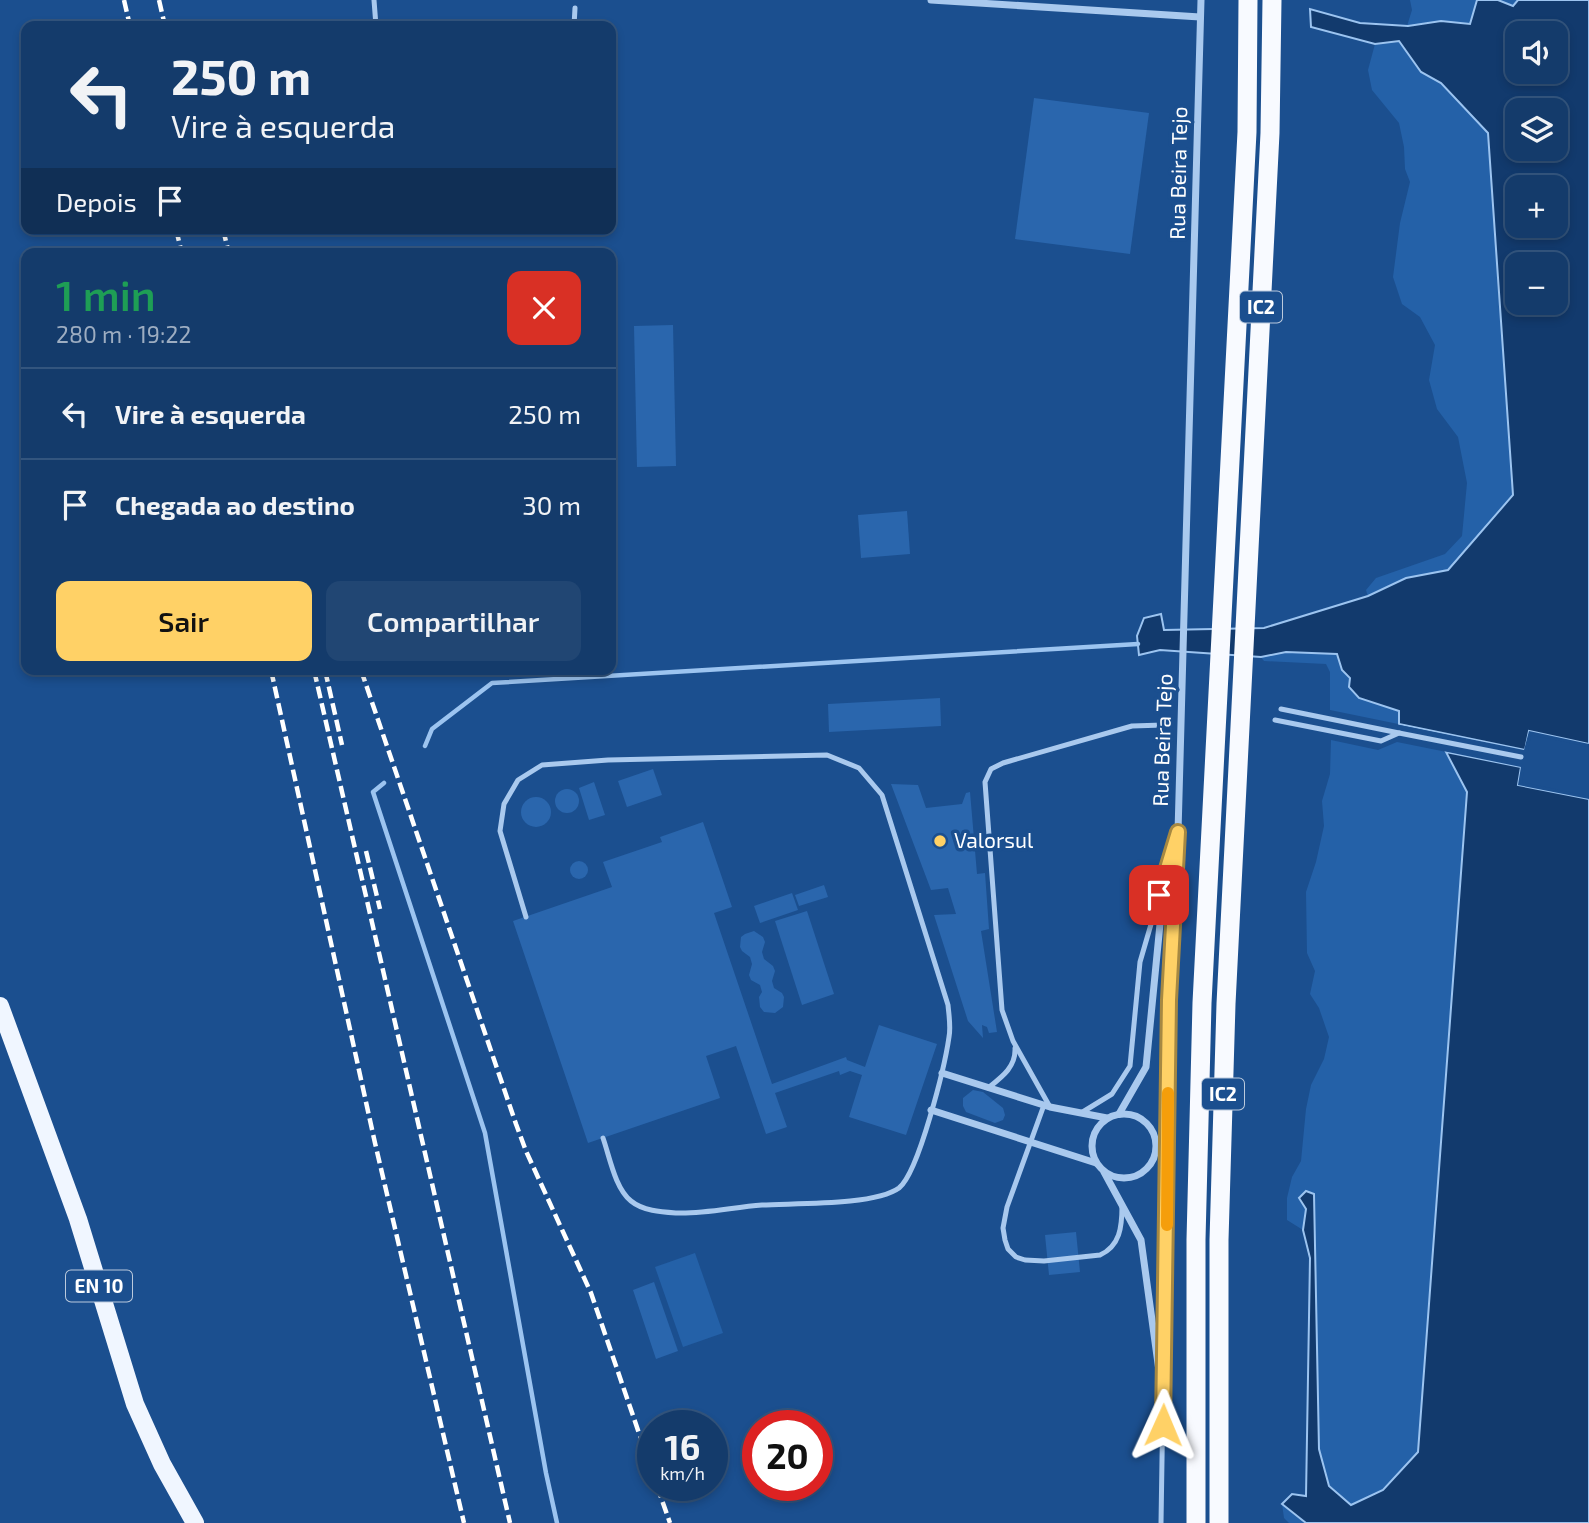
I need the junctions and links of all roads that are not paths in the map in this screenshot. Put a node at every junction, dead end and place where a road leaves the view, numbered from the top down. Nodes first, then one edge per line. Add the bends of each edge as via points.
1 (374, 0) edge
2 (931, 0) edge
3 (1058, 0) edge
4 (1201, 0) edge
5 (1248, 0) edge
6 (1272, 0) edge
7 (575, 8) dead end
8 (1060, 9) junction
9 (1200, 17) junction
10 (376, 21) edge
11 (574, 21) edge
12 (1281, 709) dead end
13 (1275, 719) dead end
14 (1163, 725) dead end
15 (1399, 733) junction
16 (1521, 757) dead end
17 (1178, 832) junction
18 (1165, 873) junction
19 (526, 917) dead end
20 (0, 1006) edge
21 (1013, 1041) junction
22 (942, 1073) junction
23 (988, 1088) junction
24 (1047, 1106) junction
25 (931, 1110) junction
26 (1081, 1114) junction
27 (1119, 1114) junction
28 (1107, 1118) junction
29 (603, 1138) dead end
30 (1031, 1142) junction
31 (1096, 1163) junction
32 (1104, 1172) junction
33 (1122, 1204) junction
34 (1163, 1401) junction
35 (195, 1523) edge
36 (1161, 1523) edge
37 (1196, 1523) edge
38 (1219, 1523) edge

1 - 10 lane
2 - 8 street
3 - 8 lane
4 - 9 street, Rua Beira Tejo
5 - 37 highway, IC2 via 1247,132 1201,1031
6 - 38 highway, IC2 via 1270,133 1225,1018
7 - 11 lane
8 - 9 street
9 - 17 street, Rua Beira Tejo
12 - 15 lane
13 - 15 lane via 1381,741
14 - 21 lane via 1106,733 997,765 988,774 1002,1010
15 - 16 lane
17 - 18 street
17 - 34 lane, Rua Beira Tejo via 1169,1000
18 - 26 lane via 1140,962 1130,1066 1112,1094
18 - 27 street via 1146,1068
19 - 22 lane via 500,831 503,804 518,780 542,765 827,755 859,768 882,795 948,1005 950,1034
20 - 35 main road, EN 10 via 78,1219 135,1404
21 - 23 lane via 1010,1069
21 - 24 lane
22 - 23 street
22 - 25 lane
23 - 24 street
24 - 26 street
24 - 30 lane
25 - 29 lane via 906,1179 898,1189 832,1203 678,1213 650,1210 632,1202 621,1190
25 - 30 street
26 - 28 street
27 - 28 street
27 - 32 street via 1148,1125 1155,1155 1134,1177 1124,1179
28 - 31 street via 1091,1143
30 - 31 street
30 - 33 lane via 1003,1228 1016,1257 1044,1261 1107,1252 1120,1234
31 - 32 street
32 - 33 street
33 - 34 street via 1141,1240
34 - 36 lane, Rua Beira Tejo

